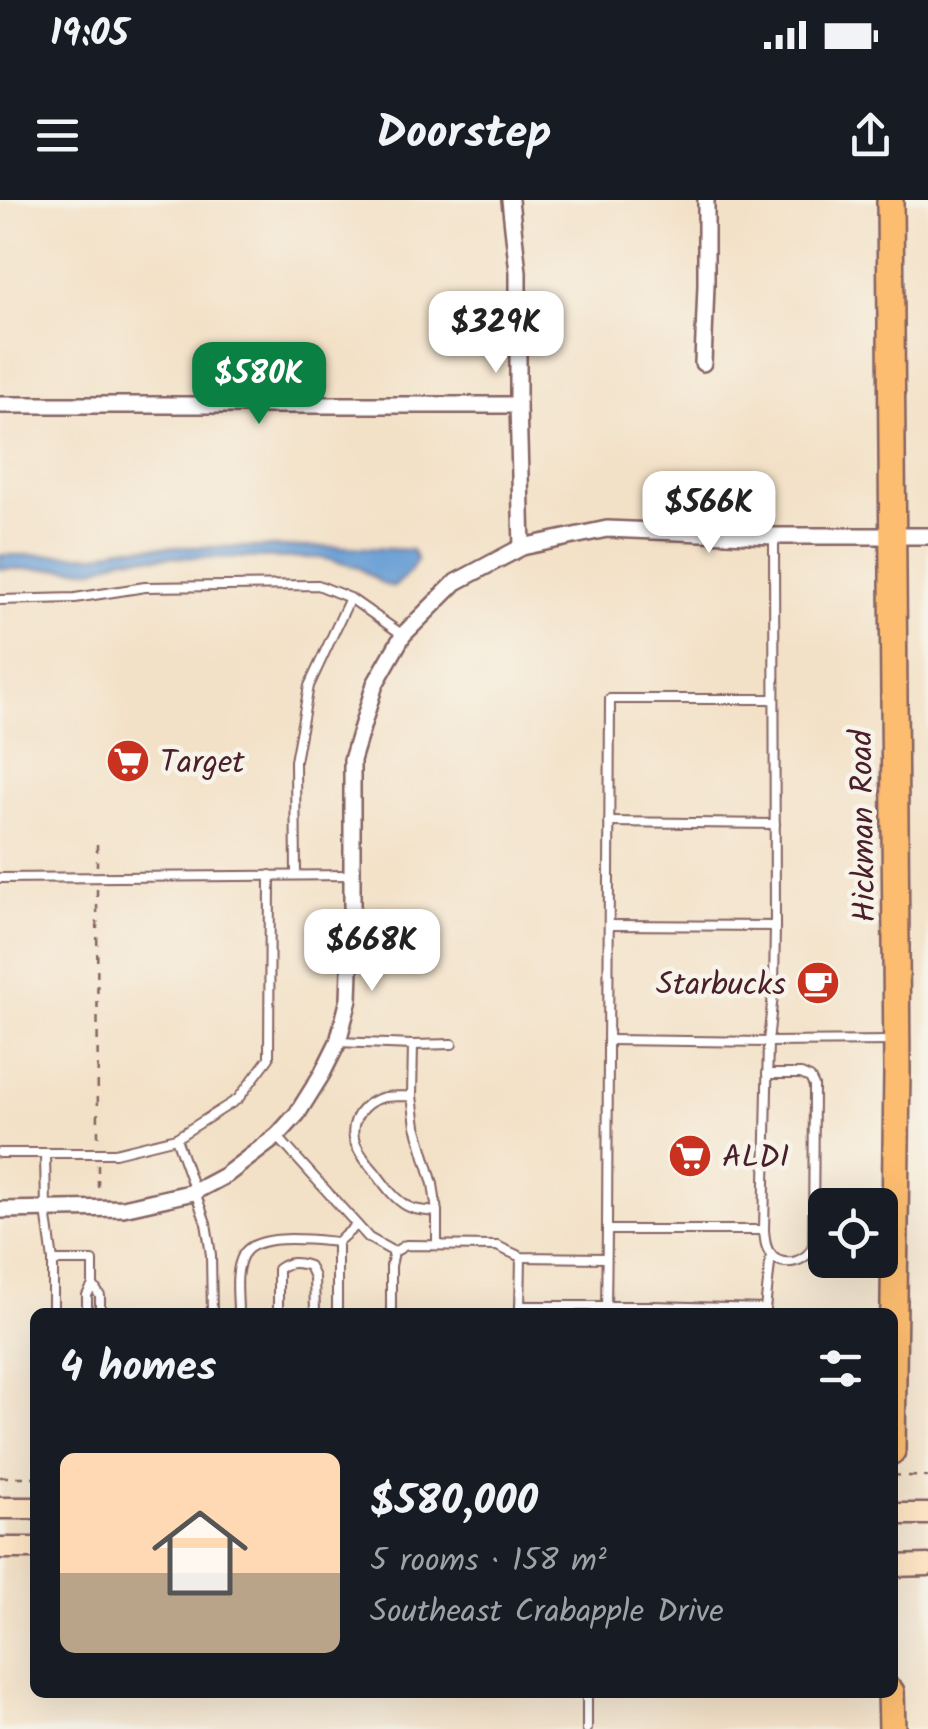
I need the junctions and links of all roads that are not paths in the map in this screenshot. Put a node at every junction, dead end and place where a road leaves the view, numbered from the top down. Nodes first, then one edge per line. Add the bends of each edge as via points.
1 (510, 200) edge
2 (706, 200) edge
3 (890, 200) edge
4 (703, 363) dead end
5 (0, 405) edge
6 (518, 405) junction
7 (893, 535) junction
8 (774, 536) junction
9 (928, 536) edge
10 (522, 548) junction
11 (350, 598) junction
12 (0, 600) edge
13 (403, 636) junction
14 (773, 700) junction
15 (609, 822) junction
16 (775, 824) junction
17 (352, 875) junction
18 (270, 876) junction
19 (296, 876) junction
20 (0, 878) edge
21 (609, 925) junction
22 (775, 926) junction
23 (609, 1040) junction
24 (896, 1041) junction
25 (338, 1042) junction
26 (768, 1042) junction
27 (452, 1044) dead end
28 (413, 1045) junction
29 (767, 1074) junction
30 (412, 1096) junction
31 (277, 1136) junction
32 (176, 1138) junction
33 (0, 1153) edge
34 (45, 1153) junction
35 (194, 1192) junction
36 (0, 1210) edge
37 (46, 1210) junction
38 (437, 1212) junction
39 (357, 1225) junction
40 (606, 1230) junction
41 (764, 1230) junction
42 (337, 1242) junction
43 (437, 1244) junction
44 (394, 1252) junction
45 (771, 1254) junction
46 (521, 1258) junction
47 (606, 1258) junction
48 (53, 1261) junction
49 (93, 1286) junction
50 (53, 1308) edge
51 (87, 1308) edge
52 (100, 1308) edge
53 (212, 1308) edge
54 (238, 1308) edge
55 (278, 1308) edge
56 (315, 1308) edge
57 (337, 1308) edge
58 (391, 1308) edge
59 (520, 1308) edge
60 (606, 1308) edge
61 (765, 1308) edge
62 (893, 1308) edge
63 (0, 1508) edge
64 (30, 1508) edge
65 (898, 1514) edge
66 (928, 1514) edge
67 (0, 1548) edge
68 (30, 1548) edge
69 (898, 1566) edge
70 (928, 1566) edge
71 (587, 1698) edge
72 (892, 1698) edge
73 (587, 1729) edge
74 (892, 1729) edge

1 - 6 street via 518,272
2 - 4 street
3 - 7 highway, Hickman Road
5 - 6 street
6 - 10 street
7 - 8 street
7 - 9 street
7 - 24 highway, Hickman Road
8 - 10 street via 606,529
8 - 14 lane
10 - 13 street via 456,582
11 - 12 lane via 318,585 144,587
11 - 13 lane
11 - 19 lane via 309,686 295,761
13 - 17 street via 375,684 352,760
14 - 15 lane via 610,700
14 - 16 lane
15 - 16 lane
15 - 21 lane
16 - 22 lane
17 - 19 lane
17 - 25 street via 349,1000
18 - 19 lane
18 - 20 lane
18 - 32 lane via 269,1058 238,1099
21 - 22 lane
21 - 23 lane
22 - 26 lane
23 - 26 lane
23 - 40 lane
24 - 26 lane
24 - 62 highway, Hickman Road
25 - 28 lane
25 - 31 street
26 - 29 lane
27 - 28 lane
28 - 30 lane
29 - 41 lane
29 - 45 lane via 810,1078 814,1097 813,1245 802,1260 780,1261
30 - 38 lane
30 - 38 lane via 370,1103 354,1124 354,1140 406,1206
31 - 35 street
31 - 39 lane
32 - 34 lane via 115,1153
32 - 35 lane
33 - 34 lane
34 - 37 lane
35 - 37 street via 124,1208
35 - 53 lane via 211,1255
36 - 37 street
37 - 48 lane
38 - 43 lane
39 - 42 lane
39 - 44 lane
40 - 41 lane
40 - 47 lane
41 - 45 lane
42 - 54 lane via 256,1244 244,1253
42 - 57 lane
43 - 44 lane
43 - 46 lane via 497,1246
44 - 58 lane
45 - 61 lane
46 - 47 lane
46 - 59 lane
47 - 60 lane
48 - 49 lane via 93,1261
48 - 50 lane
49 - 51 lane
49 - 52 lane
55 - 56 lane via 278,1270 298,1263 309,1266 314,1278
63 - 64 main road
65 - 66 main road
67 - 68 main road
69 - 70 main road
71 - 73 lane
72 - 74 highway

